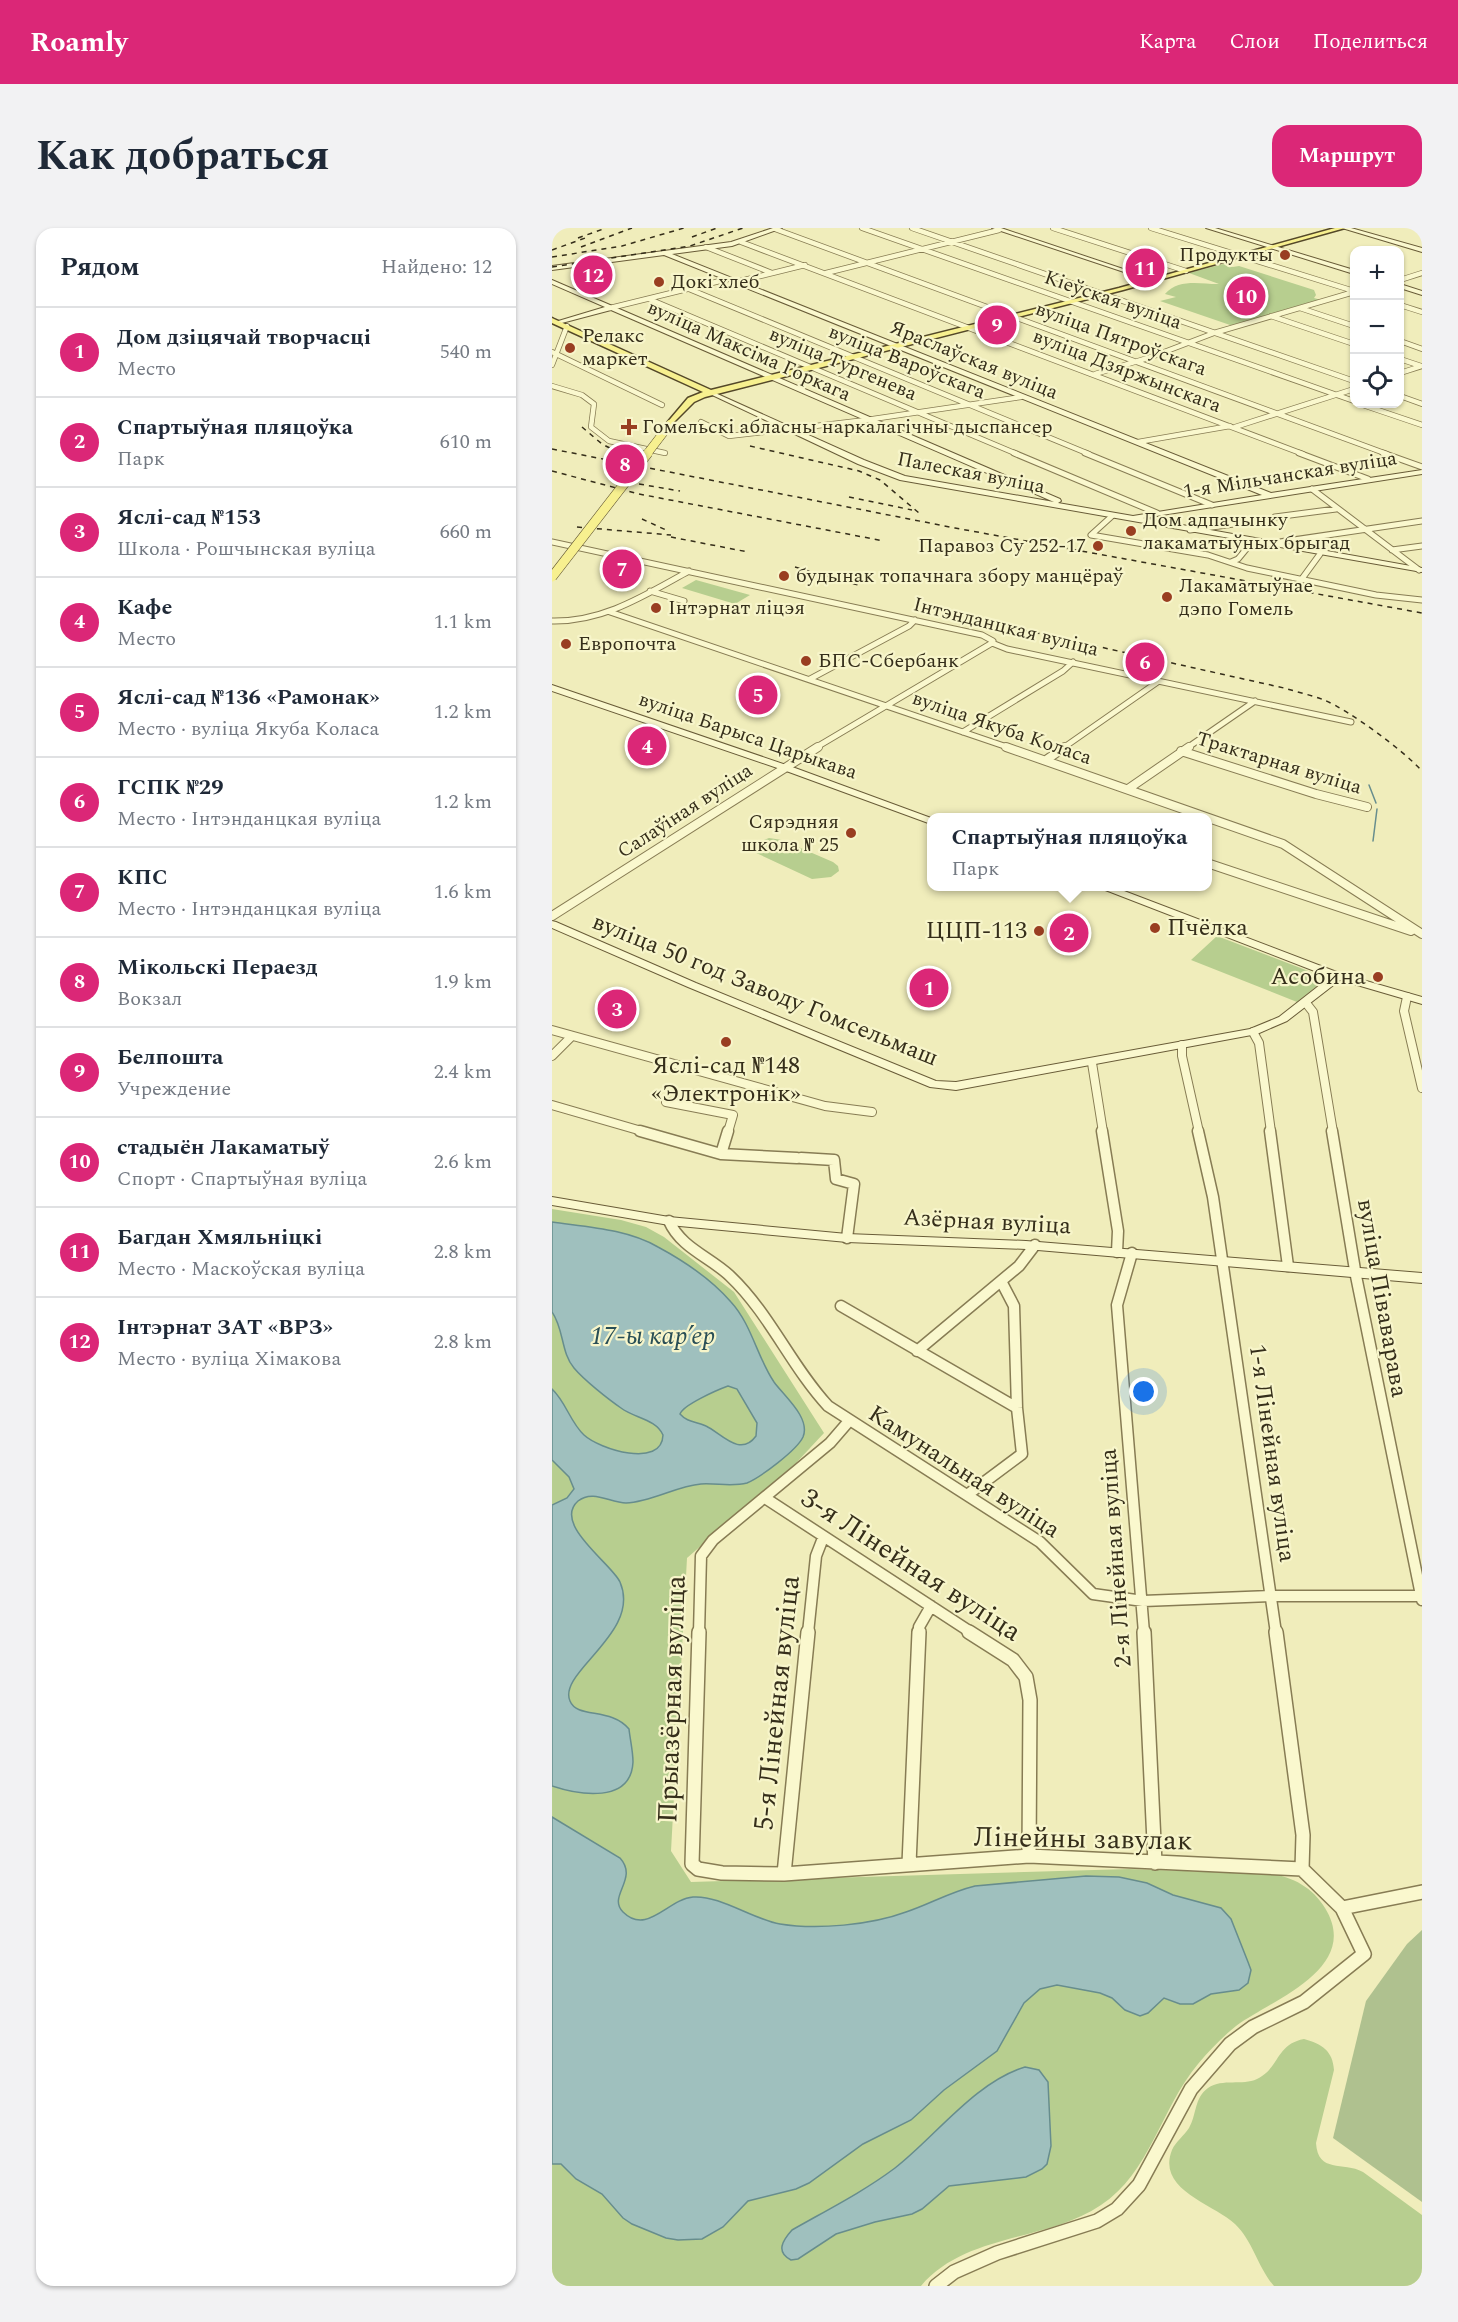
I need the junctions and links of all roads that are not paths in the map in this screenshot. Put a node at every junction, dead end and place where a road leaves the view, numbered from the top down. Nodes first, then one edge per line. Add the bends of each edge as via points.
1 (862, 228) edge
2 (912, 228) edge
3 (1053, 228) edge
4 (1151, 228) edge
5 (1209, 228) edge
6 (1343, 228) edge
7 (777, 229) edge
8 (997, 229) edge
9 (741, 242) junction
10 (952, 242) junction
11 (706, 247) junction
12 (1273, 247) junction
13 (922, 249) junction
14 (1422, 250) edge
15 (665, 253) junction
16 (1242, 256) junction
17 (866, 263) junction
18 (805, 265) junction
19 (552, 268) edge
20 (1186, 271) junction
21 (1350, 271) edge
22 (772, 273) junction
23 (826, 273) junction
24 (1422, 273) edge
25 (728, 279) junction
26 (1404, 279) edge
27 (1153, 280) junction
28 (552, 282) edge
29 (736, 282) junction
30 (1404, 287) edge
31 (689, 289) junction
32 (1350, 291) edge
33 (1102, 293) junction
34 (1350, 293) edge
35 (1422, 293) edge
36 (649, 299) junction
37 (1071, 301) junction
38 (1404, 306) edge
39 (610, 308) junction
40 (1300, 308) junction
41 (1422, 312) edge
42 (1013, 316) junction
43 (1271, 316) junction
44 (555, 321) edge
45 (1350, 325) edge
46 (968, 327) junction
47 (570, 330) junction
48 (1214, 333) junction
49 (1186, 342) junction
50 (1404, 342) edge
51 (1350, 343) edge
52 (893, 345) junction
53 (1422, 349) edge
54 (555, 353) edge
55 (852, 356) junction
56 (1404, 360) edge
57 (1137, 362) junction
58 (552, 365) edge
59 (812, 366) junction
60 (1422, 366) edge
61 (1404, 372) edge
62 (1095, 374) junction
63 (771, 377) junction
64 (1350, 380) edge
65 (552, 386) edge
66 (1350, 390) edge
67 (711, 393) junction
68 (1336, 395) junction
69 (1422, 396) edge
70 (1021, 397) junction
71 (695, 398) junction
72 (1404, 398) edge
73 (725, 399) junction
74 (1350, 400) edge
75 (1410, 400) junction
76 (1422, 404) edge
77 (662, 405) dead end
78 (969, 405) junction
79 (1372, 408) edge
80 (920, 413) junction
81 (1278, 413) junction
82 (866, 420) junction
83 (701, 422) dead end
84 (1422, 425) edge
85 (1233, 427) junction
86 (792, 429) junction
87 (1138, 442) junction
88 (665, 453) dead end
89 (1422, 467) edge
90 (1422, 472) edge
91 (1368, 479) junction
92 (1312, 489) junction
93 (1271, 496) junction
94 (1212, 505) junction
95 (1061, 508) junction
96 (1336, 509) junction
97 (1157, 513) junction
98 (1112, 516) junction
99 (1275, 517) dead end
100 (1128, 519) junction
101 (1422, 521) edge
102 (1241, 523) dead end
103 (1363, 529) junction
104 (1188, 530) junction
105 (552, 542) edge
106 (1252, 542) junction
107 (1266, 544) junction
108 (1422, 546) edge
109 (1392, 550) junction
110 (1320, 554) junction
111 (1231, 562) junction
112 (1420, 570) edge
113 (689, 571) junction
114 (552, 577) edge
115 (1301, 580) junction
116 (650, 591) junction
117 (1422, 600) edge
118 (684, 602) dead end
119 (610, 612) junction
120 (915, 620) junction
121 (552, 621) edge
122 (992, 643) junction
123 (1073, 662) junction
124 (810, 680) junction
125 (1159, 681) junction
126 (552, 688) edge
127 (1255, 701) junction
128 (884, 706) junction
129 (1351, 722) dead end
130 (963, 732) junction
131 (1181, 751) junction
132 (1046, 760) junction
133 (784, 767) junction
134 (1128, 789) junction
135 (1367, 807) dead end
136 (1196, 813) edge
137 (1212, 819) edge
138 (927, 820) edge
139 (1212, 866) edge
140 (1113, 891) edge
141 (552, 916) edge
142 (552, 924) edge
143 (1422, 934) edge
144 (1338, 976) junction
145 (1407, 997) junction
146 (1422, 1001) edge
147 (1306, 1003) junction
148 (552, 1030) edge
149 (1253, 1032) junction
150 (572, 1036) junction
151 (1182, 1045) junction
152 (552, 1056) edge
153 (1092, 1063) junction
154 (1422, 1088) edge
155 (666, 1101) dead end
156 (552, 1105) edge
157 (872, 1112) dead end
158 (721, 1154) junction
159 (552, 1201) edge
160 (669, 1221) junction
161 (847, 1238) junction
162 (1035, 1245) junction
163 (1117, 1252) junction
164 (1131, 1253) junction
165 (1222, 1261) junction
166 (1288, 1266) junction
167 (1356, 1272) junction
168 (1422, 1278) edge
169 (1001, 1281) junction
170 (841, 1306) dead end
171 (917, 1351) junction
172 (1017, 1408) junction
173 (849, 1421) junction
174 (967, 1495) junction
175 (765, 1498) junction
176 (823, 1538) junction
177 (1271, 1596) junction
178 (1422, 1597) edge
179 (1143, 1601) junction
180 (931, 1606) junction
181 (1029, 1856) junction
182 (1155, 1863) junction
183 (692, 1864) joint
184 (909, 1864) junction
185 (1302, 1869) junction
186 (784, 1874) junction
187 (1422, 1892) edge
188 (1342, 1908) junction
189 (936, 2286) edge

1 - 13 street, Кіеўская вуліца
2 - 10 street
3 - 20 street
4 - 16 street
5 - 12 street
6 - 12 main road
6 - 14 street
7 - 9 street
7 - 17 street, вуліца Пятроўскага
8 - 10 street
8 - 27 street
9 - 11 street
9 - 18 street, вуліца Дзяржынскага
10 - 13 street
10 - 33 street
11 - 15 street
11 - 22 street
12 - 16 main road
12 - 21 street
13 - 17 street
13 - 37 street, Кіеўская вуліца
15 - 19 street
15 - 25 street, Яраслаўская вуліца
16 - 20 main road
16 - 32 street
17 - 23 street
17 - 42 street, вуліца Пятроўскага
18 - 22 street
18 - 23 street, вуліца Дзяржынскага
20 - 27 main road
22 - 29 street
23 - 46 street, вуліца Дзяржынскага
24 - 26 street
25 - 29 street, Яраслаўская вуліца
25 - 31 street
27 - 33 main road
28 - 39 street, вуліца Максіма Горкага
29 - 52 street, Яраслаўская вуліца
30 - 35 street
31 - 36 street
31 - 55 street, вуліца Вароўскага
33 - 37 main road
33 - 48 street
34 - 40 street
36 - 39 street
36 - 59 street, вуліца Тургенева
37 - 42 main road
37 - 49 street, Кіеўская вуліца
38 - 41 street
39 - 44 street
39 - 63 street, вуліца Максіма Горкага
40 - 43 street
40 - 45 street
42 - 46 main road
42 - 57 street, вуліца Пятроўскага
43 - 48 street
43 - 51 street
44 - 47 main road, Палеская вуліца
46 - 52 main road
46 - 62 street, вуліца Дзяржынскага
47 - 54 street
47 - 67 main road, Палеская вуліца
48 - 49 street
48 - 64 street
49 - 57 street
49 - 68 street, Кіеўская вуліца
50 - 53 street
52 - 55 main road
52 - 70 street, Яраслаўская вуліца
54 - 58 street
54 - 77 street
55 - 59 main road
55 - 78 street, вуліца Вароўскага
56 - 60 street
57 - 62 street
57 - 81 street, вуліца Пятроўскага
59 - 63 main road
59 - 80 street, вуліца Тургенева
60 - 61 street
62 - 85 street, вуліца Дзяржынскага
63 - 67 main road
63 - 82 street, вуліца Максіма Горкага
65 - 88 street via 582,395 594,404 591,427 609,441
66 - 68 street
67 - 71 main road
67 - 73 street, Палеская вуліца
68 - 74 street, Кіеўская вуліца
68 - 81 street
69 - 75 street
70 - 78 street
70 - 87 street, Яраслаўская вуліца
71 - 73 main road
71 - 114 main road, bridge via 670,424
72 - 75 street
73 - 86 street, Палеская вуліца
75 - 76 street
78 - 80 street
78 - 94 street, вуліца Вароўскага
79 - 84 street
80 - 82 street
80 - 97 street, вуліца Тургенева
81 - 85 street
81 - 89 street, вуліца Пятроўскага
82 - 86 street
82 - 95 street, вуліца Максіма Горкага via 1059,502
83 - 86 street via 729,436
85 - 87 street
85 - 91 street, вуліца Дзяржынскага
86 - 95 street, Палеская вуліца via 897,477
87 - 93 street, Яраслаўская вуліца
90 - 91 street, 1-я Мільчанская вуліца
91 - 92 street, 1-я Мільчанская вуліца
92 - 93 street, 1-я Мільчанская вуліца
92 - 96 street
93 - 94 street, 1-я Мільчанская вуліца
94 - 97 street, 1-я Мільчанская вуліца
95 - 98 street, Палеская вуліца
96 - 99 street
96 - 103 street
97 - 100 street, 1-я Мільчанская вуліца
98 - 100 street, Палеская вуліца
98 - 111 street via 1091,535
100 - 104 street, Палеская вуліца
101 - 103 street
102 - 104 street
103 - 107 street
103 - 109 street
104 - 106 street, Палеская вуліца
105 - 113 street, Інтэнданцкая вуліца
106 - 107 street, Палеская вуліца
106 - 111 street
107 - 110 street, Палеская вуліца
108 - 109 street
109 - 112 street
110 - 112 street, Палеская вуліца
110 - 115 street
111 - 115 street
113 - 116 street
113 - 120 street, Інтэнданцкая вуліца
115 - 117 street
116 - 118 street
116 - 119 street
119 - 121 street via 582,622
119 - 124 street, вуліца Якуба Коласа
120 - 122 street, Інтэнданцкая вуліца via 982,635
120 - 124 street
122 - 123 street, Інтэнданцкая вуліца
122 - 128 street, Салаўіная вуліца
123 - 125 street, Інтэнданцкая вуліца
123 - 130 street
124 - 128 street, вуліца Якуба Коласа
125 - 127 street, Інтэнданцкая вуліца
125 - 132 street
126 - 133 street, вуліца Барыса Царыкава
127 - 129 street, Інтэнданцкая вуліца
127 - 131 street
128 - 130 street, вуліца Якуба Коласа
128 - 133 street, Салаўіная вуліца
130 - 132 street, вуліца Якуба Коласа
131 - 134 street
131 - 135 street, Трактарная вуліца
132 - 134 street, вуліца Якуба Коласа
133 - 138 street, вуліца Барыса Царыкава
133 - 141 street, Салаўіная вуліца
134 - 136 street, вуліца Якуба Коласа
137 - 143 street, вуліца Якуба Коласа via 1283,844
139 - 143 street
140 - 144 street
142 - 153 street, вуліца 50 год Заводу Гомсельмаш via 934,1083 956,1086
144 - 145 street
144 - 147 street, вуліца 50 год Заводу Гомсельмаш
145 - 146 street
145 - 154 street via 1404,1011
147 - 149 street, вуліца 50 год Заводу Гомсельмаш via 1277,1023
147 - 167 street, вуліца Піваварава via 1313,1011
148 - 150 street
149 - 151 street, вуліца 50 год Заводу Гомсельмаш
149 - 166 street via 1259,1043
150 - 152 street
150 - 157 street via 825,1106
151 - 153 street, вуліца 50 год Заводу Гомсельмаш
151 - 165 street, 1-я Лінейная вуліца
153 - 163 street via 1118,1231
155 - 158 street via 733,1115
156 - 158 street
158 - 161 street via 834,1160 836,1179 854,1184
159 - 160 street, Азёрная вуліца
160 - 161 street, Азёрная вуліца
160 - 173 street, Камунальная вуліца via 674,1232 748,1295 808,1388
161 - 162 street, Азёрная вуліца
162 - 163 street, Азёрная вуліца
162 - 169 street
163 - 164 street, Азёрная вуліца
164 - 165 street, Азёрная вуліца
164 - 179 street, 2-я Лінейная вуліца via 1117,1305
165 - 166 street, Азёрная вуліца
165 - 177 street, 1-я Лінейная вуліца
166 - 167 street, Азёрная вуліца
167 - 168 street, Азёрная вуліца
167 - 178 street, вуліца Піваварава
169 - 171 street
169 - 172 street via 1014,1306
170 - 171 street
171 - 172 street
172 - 174 street via 1022,1454
173 - 174 street, Камунальная вуліца
173 - 175 street, Прыазёрная вуліца via 830,1443
174 - 179 street, Камунальная вуліца via 1040,1542 1093,1594
175 - 176 street, 3-я Лінейная вуліца
175 - 183 street, Прыазёрная вуліца via 713,1540 701,1556
176 - 180 street, 3-я Лінейная вуліца
176 - 186 street, 5-я Лінейная вуліца via 816,1556
177 - 178 street, Камунальная вуліца
177 - 179 street, Камунальная вуліца
177 - 185 street, 1-я Лінейная вуліца via 1303,1835
179 - 182 street, 2-я Лінейная вуліца
180 - 181 street, 3-я Лінейная вуліца via 1013,1660 1026,1677 1030,1700
180 - 184 street via 919,1627
181 - 182 street, Лінейны завулак
181 - 184 street, Лінейны завулак
182 - 185 street, Лінейны завулак
183 - 186 street, Лінейны завулак via 698,1869 722,1873
184 - 186 street, Лінейны завулак
185 - 188 street
187 - 188 street
188 - 189 street via 1364,1954 1304,2002 1253,2027 1230,2044 1191,2089 1139,2185 1123,2203 1097,2221 997,2253 954,2272

